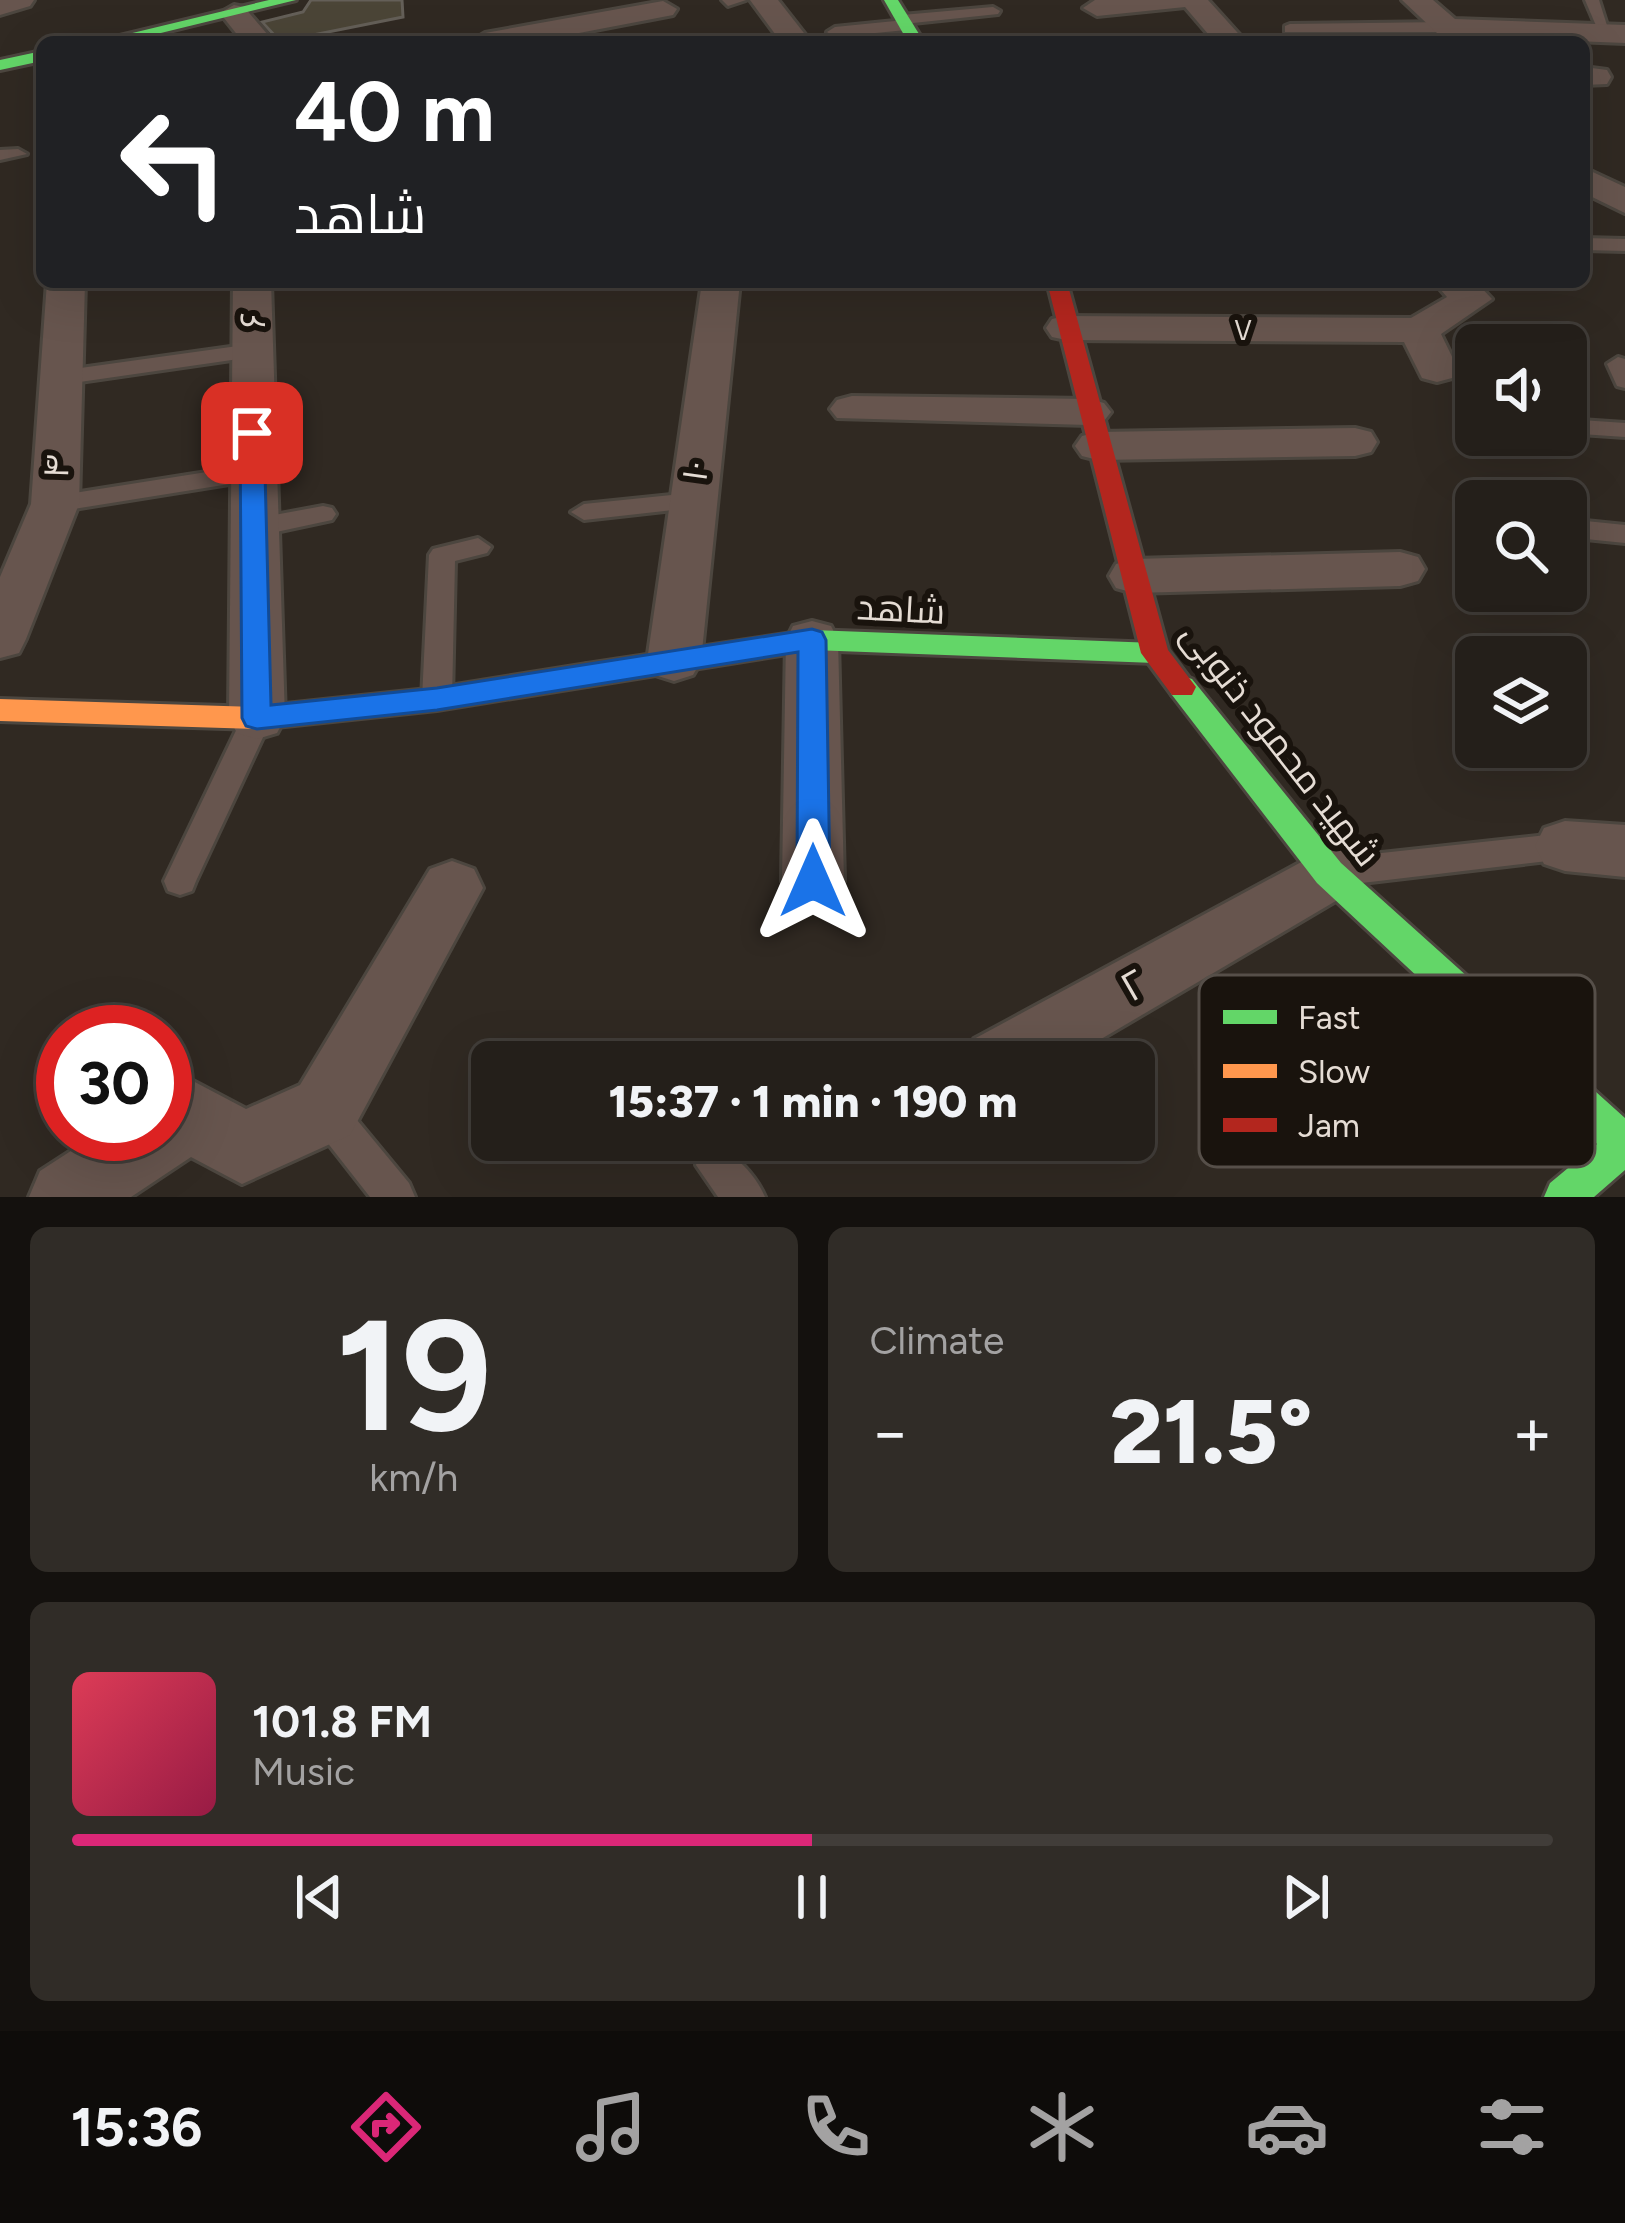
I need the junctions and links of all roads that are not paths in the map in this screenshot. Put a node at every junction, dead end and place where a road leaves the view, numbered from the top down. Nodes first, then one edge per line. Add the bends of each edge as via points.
1 (20, 0) edge
2 (289, 0) edge
3 (764, 0) edge
4 (1181, 0) edge
5 (1193, 0) edge
6 (1416, 0) edge
7 (1592, 0) edge
8 (0, 7) edge
9 (663, 8) dead end
10 (1097, 8) dead end
11 (993, 11) dead end
12 (234, 13) junction
13 (904, 22) edge
14 (1447, 27) junction
15 (1290, 28) dead end
16 (835, 32) dead end
17 (1615, 33) edge
18 (130, 36) edge
19 (255, 36) edge
20 (516, 36) edge
21 (791, 36) edge
22 (1226, 36) edge
23 (36, 57) edge
24 (0, 65) edge
25 (1591, 162) edge
26 (1625, 202) edge
27 (1590, 244) edge
28 (1625, 245) edge
29 (66, 288) edge
30 (252, 288) edge
31 (720, 288) edge
32 (1058, 288) edge
33 (1460, 288) edge
34 (1066, 328) junction
35 (1420, 330) junction
36 (252, 351) junction
37 (1437, 369) dead end
38 (59, 378) junction
39 (851, 409) dead end
40 (1587, 427) edge
41 (1094, 429) junction
42 (1625, 430) edge
43 (1355, 442) dead end
44 (251, 473) junction
45 (691, 501) junction
46 (55, 504) junction
47 (584, 512) dead end
48 (323, 514) dead end
49 (254, 528) junction
50 (1587, 530) edge
51 (1625, 534) edge
52 (478, 547) dead end
53 (1400, 569) dead end
54 (1134, 576) junction
55 (1, 630) edge
56 (812, 640) junction
57 (1155, 652) junction
58 (674, 661) junction
59 (437, 699) junction
60 (0, 710) edge
61 (257, 718) junction
62 (1565, 846) joint
63 (1625, 851) edge
64 (1329, 873) junction
65 (180, 880) dead end
66 (813, 881) dead end
67 (452, 888) dead end
68 (1440, 975) edge
69 (1035, 1041) edge
70 (325, 1110) junction
71 (192, 1116) edge
72 (1595, 1117) edge
73 (1625, 1144) edge
74 (121, 1161) edge
75 (715, 1165) dead end
76 (66, 1197) edge
77 (395, 1197) edge
78 (745, 1197) edge
79 (1564, 1197) edge

1 - 8 street
2 - 12 street
3 - 21 street
4 - 10 street
5 - 22 street
6 - 14 street
7 - 17 lane
9 - 20 street
11 - 13 lane
12 - 18 street
12 - 19 street
13 - 16 lane
14 - 15 lane
14 - 17 street
23 - 24 street
25 - 26 street
27 - 28 lane
29 - 38 street, ۴
30 - 36 street, ۶
31 - 45 street, ۱۰
32 - 34 street, شهید محمود ذنوبی
33 - 35 street via 1472,299
34 - 35 street, ۷
34 - 41 street, شهید محمود ذنوبی
35 - 37 street
36 - 38 lane
36 - 44 street, ۶
38 - 46 street, ۴
39 - 41 street
40 - 42 lane
41 - 43 street
41 - 54 street, شهید محمود ذنوبی
44 - 46 lane
44 - 49 street, ۶
45 - 47 lane
45 - 58 street, ۱۰
46 - 55 street, ۴
48 - 49 lane
49 - 61 street, ۶
50 - 51 lane
52 - 59 lane via 442,555
53 - 54 street
54 - 57 street, شهید محمود ذنوبی
56 - 57 street, شاهد
56 - 58 street, شاهد
56 - 66 street
57 - 64 street, شهید محمود ذنوبی
58 - 59 street, شاهد
59 - 61 street, شاهد
60 - 61 street, شاهد
61 - 65 lane
62 - 63 street
62 - 64 lane
64 - 68 street, شهید محمود ذنوبی
64 - 69 street, ۲
67 - 70 street
70 - 71 street via 242,1148
70 - 77 lane
72 - 73 street, شهید محمود ذنوبی
73 - 79 street
74 - 76 street
75 - 78 lane

